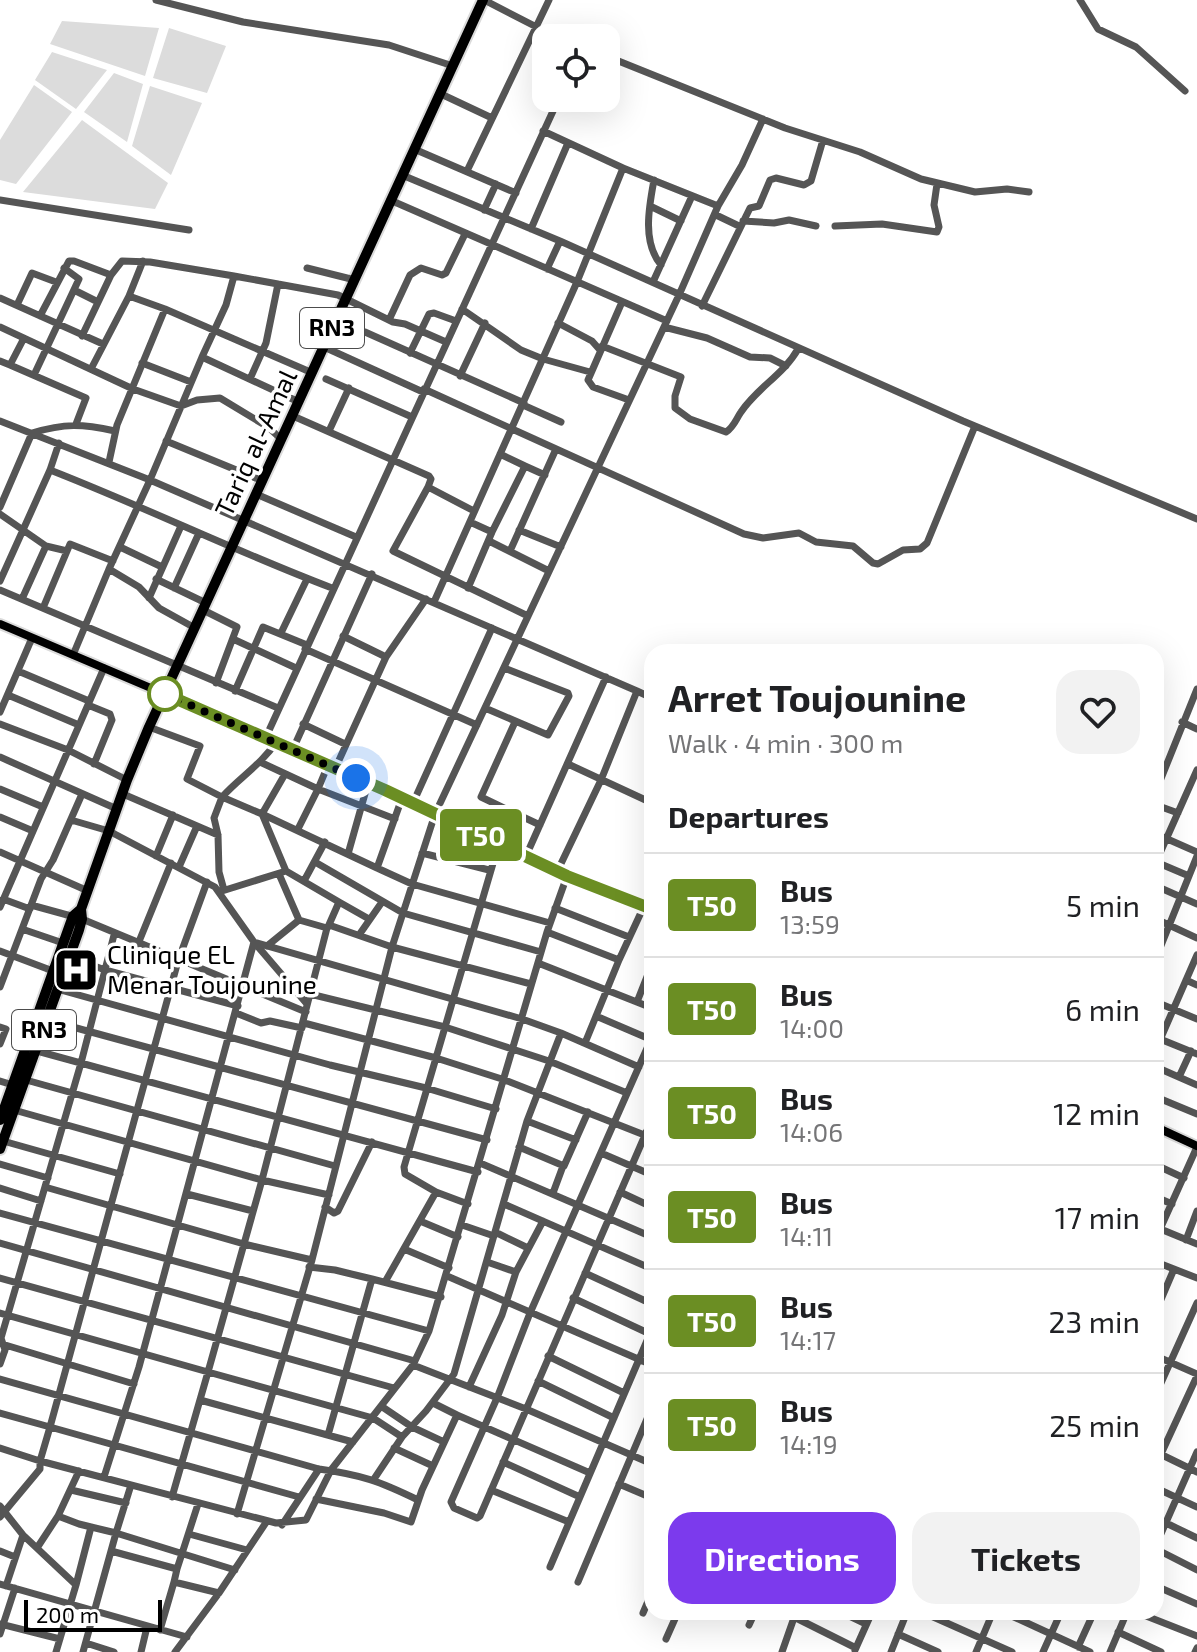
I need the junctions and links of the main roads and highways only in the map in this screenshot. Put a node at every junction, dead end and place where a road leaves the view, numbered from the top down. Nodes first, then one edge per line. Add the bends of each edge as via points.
1 (483, 0) edge
2 (0, 626) edge
3 (165, 694) junction
4 (644, 906) edge
5 (79, 915) junction
6 (0, 1120) edge
7 (1164, 1131) edge
8 (2, 1145) edge
9 (1197, 1146) edge

1 - 3 highway, Tariq al-Amal / RN3
2 - 3 main road
3 - 4 main road
3 - 5 highway, Tariq al-Amal / RN3 via 127,780
5 - 6 highway, Tariq al-Amal / RN3 via 63,943
5 - 8 highway, Tariq al-Amal / RN3 via 70,957
7 - 9 main road

